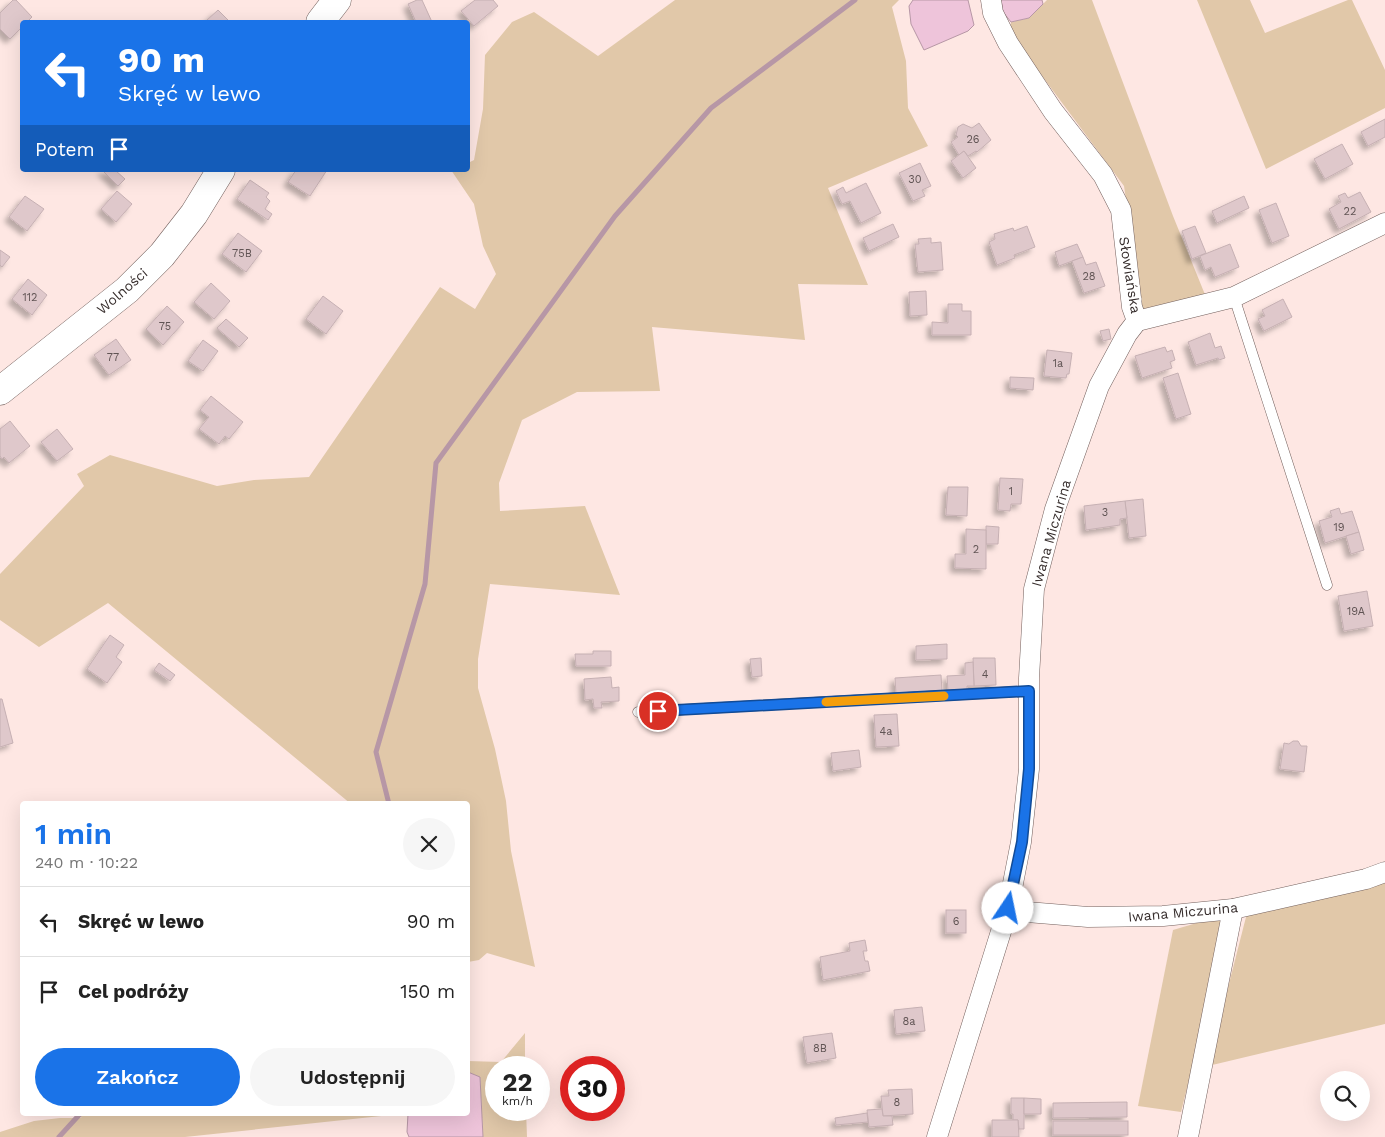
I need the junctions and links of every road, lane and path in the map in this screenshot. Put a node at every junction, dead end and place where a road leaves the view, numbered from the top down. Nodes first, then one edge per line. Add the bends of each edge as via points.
1 (336, 0) edge
2 (991, 0) edge
3 (321, 20) edge
4 (220, 172) edge
5 (1385, 223) edge
6 (1234, 297) junction
7 (1137, 321) junction
8 (0, 391) edge
9 (1327, 584) dead end
10 (1029, 691) junction
11 (638, 712) dead end
12 (1385, 872) edge
13 (1008, 908) junction
14 (1233, 909) junction
15 (937, 1137) edge
16 (1188, 1137) edge

1 - 3 street
2 - 7 street, Słowiańska via 993,13 1008,43 1103,175 1121,210 1132,307
4 - 8 street, Wolności via 189,221 162,255 127,290
5 - 6 street, Słowiańska
6 - 7 street, Słowiańska
6 - 9 lane
7 - 10 street, Iwana Miczurina via 1099,386 1055,509 1034,589
10 - 11 lane
10 - 13 street, Iwana Miczurina via 1028,778 1022,842
12 - 14 street, Iwana Miczurina
13 - 14 street, Iwana Miczurina via 1088,917 1163,916
13 - 15 street, Iwana Miczurina
14 - 16 street

